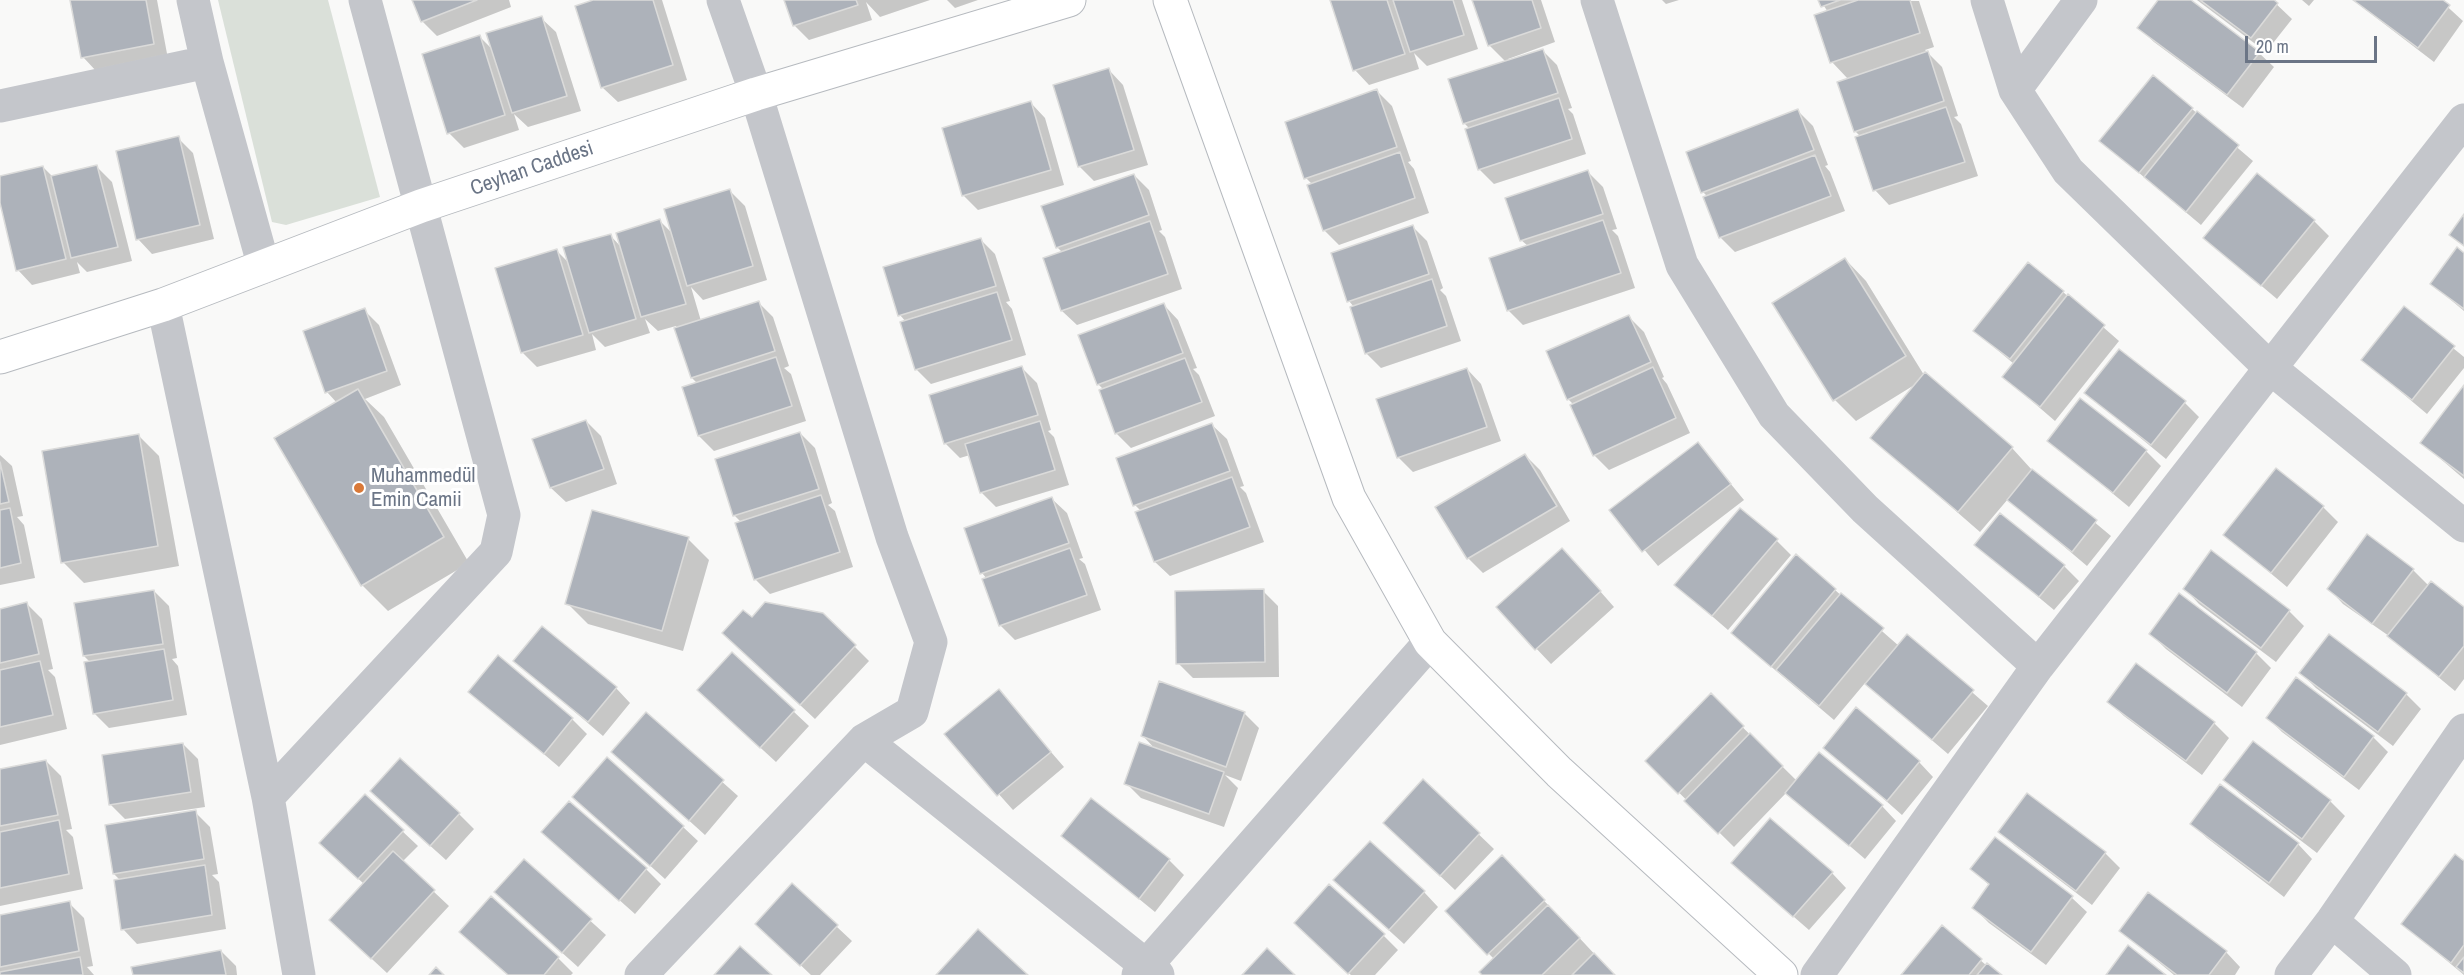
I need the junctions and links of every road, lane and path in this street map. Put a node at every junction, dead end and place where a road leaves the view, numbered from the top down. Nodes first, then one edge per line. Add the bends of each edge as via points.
1 (193, 0) edge
2 (365, 0) edge
3 (723, 0) edge
4 (1070, 0) edge
5 (1170, 0) edge
6 (1597, 0) edge
7 (1987, 0) edge
8 (2080, 0) edge
9 (207, 62) junction
10 (2015, 90) junction
11 (756, 94) junction
12 (0, 106) edge
13 (2464, 120) edge
14 (421, 206) junction
15 (264, 267) junction
16 (163, 305) junction
17 (0, 357) edge
18 (2269, 367) junction
19 (2464, 526) edge
20 (1430, 642) junction
21 (2038, 666) junction
22 (2464, 730) edge
23 (864, 740) junction
24 (268, 797) junction
25 (2332, 921) junction
26 (1148, 972) edge
27 (299, 975) edge
28 (641, 975) edge
29 (1781, 975) edge
30 (1817, 975) edge
31 (2291, 975) edge
32 (2395, 975) edge

1 - 9 street
2 - 14 street
3 - 11 street
4 - 11 main road, Ceyhan Caddesi
5 - 20 main road via 1349,498
6 - 21 street via 1682,265 1774,415 1865,509
7 - 10 street
8 - 10 street
9 - 12 street
9 - 15 street
10 - 18 street via 2068,171
11 - 14 main road, Ceyhan Caddesi
11 - 23 street via 892,537 930,642 912,712
13 - 18 street
14 - 15 main road, Ceyhan Caddesi
14 - 24 street via 504,515 496,552
15 - 16 main road, Ceyhan Caddesi
16 - 17 main road, Ceyhan Caddesi
16 - 24 street
18 - 19 street
18 - 21 street
20 - 26 street
20 - 29 main road via 1559,772
21 - 30 street
22 - 25 street
23 - 26 street
23 - 28 street
24 - 27 street
25 - 31 street
25 - 32 street

